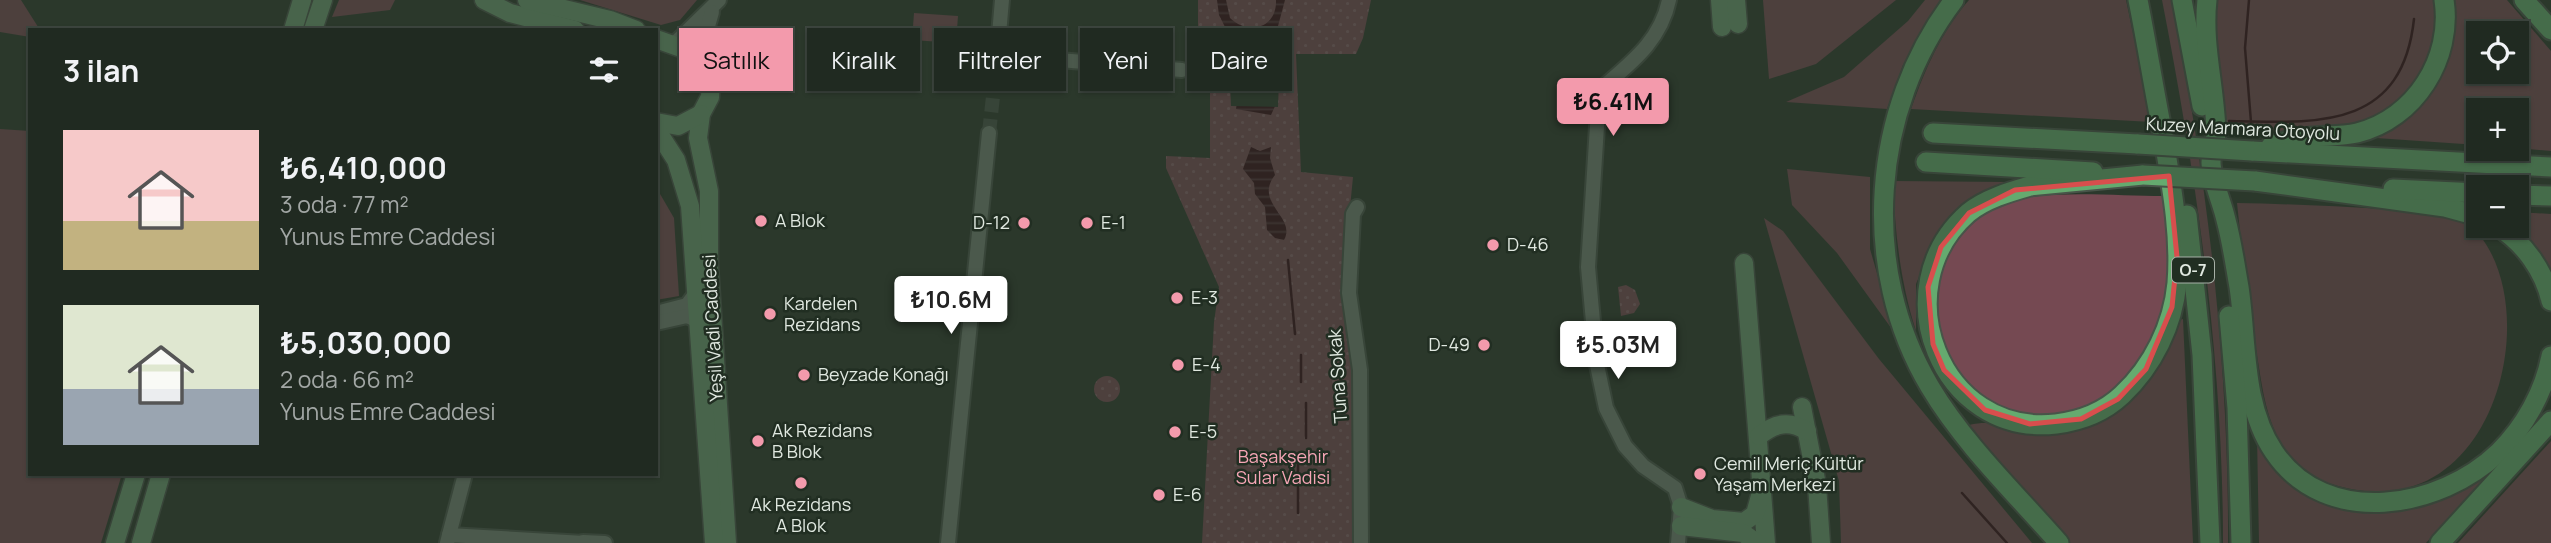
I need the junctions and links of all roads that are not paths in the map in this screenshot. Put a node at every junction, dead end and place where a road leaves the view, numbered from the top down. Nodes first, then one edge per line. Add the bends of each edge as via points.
1 (302, 0) edge
2 (323, 0) edge
3 (484, 0) edge
4 (527, 0) edge
5 (1003, 0) edge
6 (1669, 0) edge
7 (1720, 0) edge
8 (1736, 0) edge
9 (1954, 0) edge
10 (2138, 0) edge
11 (2150, 0) edge
12 (2182, 0) edge
13 (2207, 0) edge
14 (2444, 0) edge
15 (2524, 0) edge
16 (717, 3) edge
17 (294, 28) edge
18 (314, 28) edge
19 (567, 28) edge
20 (631, 28) edge
21 (708, 28) edge
22 (2551, 30) edge
23 (663, 45) edge
24 (1182, 70) dead end
25 (711, 91) edge
26 (701, 114) junction
27 (658, 122) edge
28 (658, 132) edge
29 (989, 133) tunnel mouth
30 (1933, 133) dead end
31 (2252, 150) junction
32 (1926, 162) dead end
33 (2211, 163) junction
34 (2551, 167) edge
35 (2143, 175) junction
36 (2255, 181) junction
37 (2466, 192) edge
38 (2529, 195) edge
39 (2551, 196) edge
40 (1357, 207) dead end
41 (2466, 213) edge
42 (2514, 238) edge
43 (1744, 263) dead end
44 (696, 293) junction
45 (2551, 301) edge
46 (658, 312) edge
47 (698, 321) junction
48 (658, 323) edge
49 (2551, 356) edge
50 (1802, 407) dead end
51 (2551, 421) edge
52 (1807, 431) junction
53 (1759, 436) junction
54 (135, 476) edge
55 (160, 476) edge
56 (464, 476) edge
57 (1763, 489) junction
58 (1682, 507) junction
59 (1715, 530) edge
60 (1680, 535) edge
61 (448, 539) edge
62 (583, 542) edge
63 (716, 542) edge
64 (115, 543) edge
65 (141, 543) edge
66 (605, 543) edge
67 (948, 543) edge
68 (1361, 543) edge
69 (1735, 543) edge
70 (1760, 543) edge
71 (1821, 543) edge
72 (2059, 543) edge
73 (2210, 543) edge
74 (2241, 543) edge
75 (2440, 543) edge

1 - 17 main road
2 - 18 main road
3 - 19 main road via 510,13
4 - 20 main road
5 - 24 street via 997,62
6 - 58 street via 1660,30 1600,95 1588,267 1606,408 1625,446 1643,466 1675,488
7 - 8 main road via 1730,25
9 - 72 highway via 1915,64 1895,121 1883,199 1890,283 1917,363 1943,408
10 - 35 highway via 2176,228 2176,285 2166,327 2139,377 2118,399 2081,419 2049,425 2014,421 1985,410 1944,370 1933,344 1928,287 1941,247 1969,213 2015,190
11 - 73 highway, O-7 via 2178,146 2193,271 2206,418
12 - 33 highway, O-7
13 - 33 highway via 2216,135
14 - 31 highway via 2444,34 2433,72 2394,116 2359,133 2303,138
15 - 22 highway
16 - 21 street
16 - 23 street
25 - 26 main road, Yeşil Vadi Caddesi
26 - 27 main road via 678,126
26 - 63 main road, Yeşil Vadi Caddesi via 698,138 709,191
28 - 44 main road, Yeşil Vadi Caddesi via 676,160 687,192
29 - 67 street
30 - 31 highway, Kuzey Marmara Otoyolu, bridge
31 - 34 highway, Kuzey Marmara Otoyolu
32 - 35 highway
33 - 49 highway via 2234,256 2248,374 2259,419 2275,453 2318,489 2354,502 2384,503 2429,494 2455,483 2498,452 2525,420
33 - 74 highway, O-7 via 2230,326
35 - 36 highway, bridge
36 - 37 highway
36 - 41 highway
38 - 39 highway
40 - 68 street, Tuna Sokak via 1349,293 1360,370
42 - 45 highway via 2534,261
43 - 53 main road
44 - 46 street via 687,305
44 - 47 main road, Yeşil Vadi Caddesi
47 - 48 street via 687,316
47 - 63 main road, Yeşil Vadi Caddesi
50 - 52 main road
51 - 75 highway
52 - 53 main road via 1784,423
52 - 71 main road
53 - 57 main road
54 - 64 main road
55 - 65 main road
56 - 61 street
57 - 59 main road via 1751,519
57 - 70 main road
58 - 59 main road
58 - 60 street
59 - 60 main road
59 - 70 main road via 1743,533
61 - 62 street
62 - 66 street
69 - 70 main road

